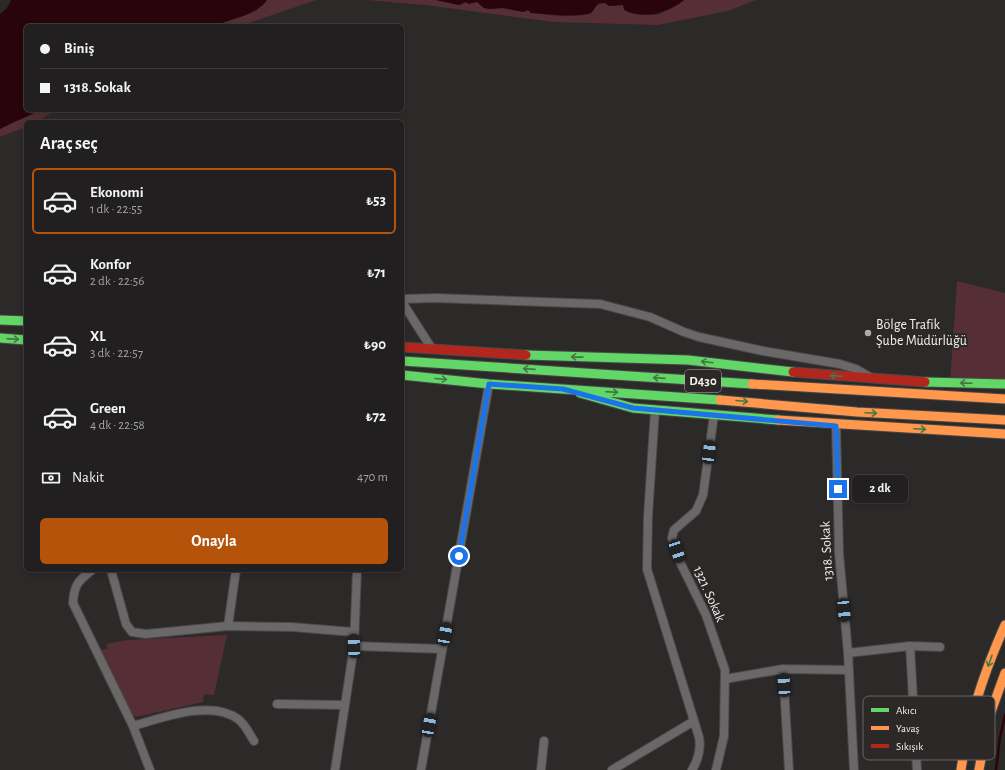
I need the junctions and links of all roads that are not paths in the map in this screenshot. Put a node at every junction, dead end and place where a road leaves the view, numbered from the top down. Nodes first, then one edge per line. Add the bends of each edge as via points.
1 (404, 299) edge
2 (404, 305) edge
3 (0, 320) edge
4 (24, 322) edge
5 (0, 338) edge
6 (24, 340) edge
7 (404, 347) edge
8 (432, 349) junction
9 (404, 360) edge
10 (404, 375) edge
11 (873, 379) junction
12 (489, 384) junction
13 (1005, 384) edge
14 (563, 389) junction
15 (1005, 399) edge
16 (655, 410) junction
17 (714, 415) junction
18 (1005, 420) edge
19 (836, 426) junction
20 (1005, 434) edge
21 (89, 572) edge
22 (112, 572) edge
23 (236, 572) edge
24 (357, 572) edge
25 (1005, 625) edge
26 (228, 626) junction
27 (353, 632) junction
28 (354, 646) junction
29 (910, 646) junction
30 (940, 647) dead end
31 (442, 650) junction
32 (848, 653) junction
33 (783, 669) junction
34 (849, 670) junction
35 (1005, 672) edge
36 (725, 679) junction
37 (913, 696) edge
38 (978, 696) edge
39 (995, 700) edge
40 (277, 704) dead end
41 (345, 705) junction
42 (694, 721) junction
43 (133, 726) junction
44 (254, 741) dead end
45 (544, 741) dead end
46 (916, 760) edge
47 (963, 760) edge
48 (980, 760) edge
49 (150, 770) edge
50 (335, 770) edge
51 (421, 770) edge
52 (541, 770) edge
53 (612, 770) edge
54 (692, 770) edge
55 (716, 770) edge
56 (789, 770) edge
57 (854, 770) edge
58 (917, 770) edge
59 (961, 770) edge
60 (979, 770) edge

1 - 11 street via 600,304 650,317 699,337 840,364 856,369
2 - 8 street
3 - 4 main road
5 -> 6 main road
7 - 8 main road
11 -> 8 main road via 688,360 558,357
15 -> 9 main road, D430
10 -> 12 main road, D430
13 -> 11 main road
12 - 14 main road, D430
12 - 31 street
14 - 16 main road via 633,408
14 -> 18 main road, D430 via 670,395 857,412
16 - 17 main road
16 - 42 street via 647,569
17 - 19 main road
17 - 36 street, 1321. Sokak via 703,495 696,511 674,530 672,538 681,564 706,615 725,670
19 -> 20 main road
19 - 32 street, 1318. Sokak via 839,553
21 - 43 street via 79,580 74,591 73,603
22 - 26 street via 126,624 132,632 146,634
23 - 26 street
24 - 27 street
25 -> 38 main road
26 - 27 street via 292,627
27 - 28 street
28 - 31 street
28 - 41 street
29 - 30 street
29 - 32 street
29 - 37 street
31 - 51 street
32 - 34 street, 1318. Sokak
33 - 34 street
33 - 36 street
33 - 56 street
34 - 57 street, 1318. Sokak
35 - 39 main road
36 - 55 street, 1321. Sokak via 724,736
40 - 41 street
41 - 50 street
42 - 53 street
42 - 54 street via 700,744
43 - 44 street via 194,710 216,711 237,718
43 - 49 street
45 - 52 street
46 - 58 street
47 -> 59 main road
48 - 60 main road

